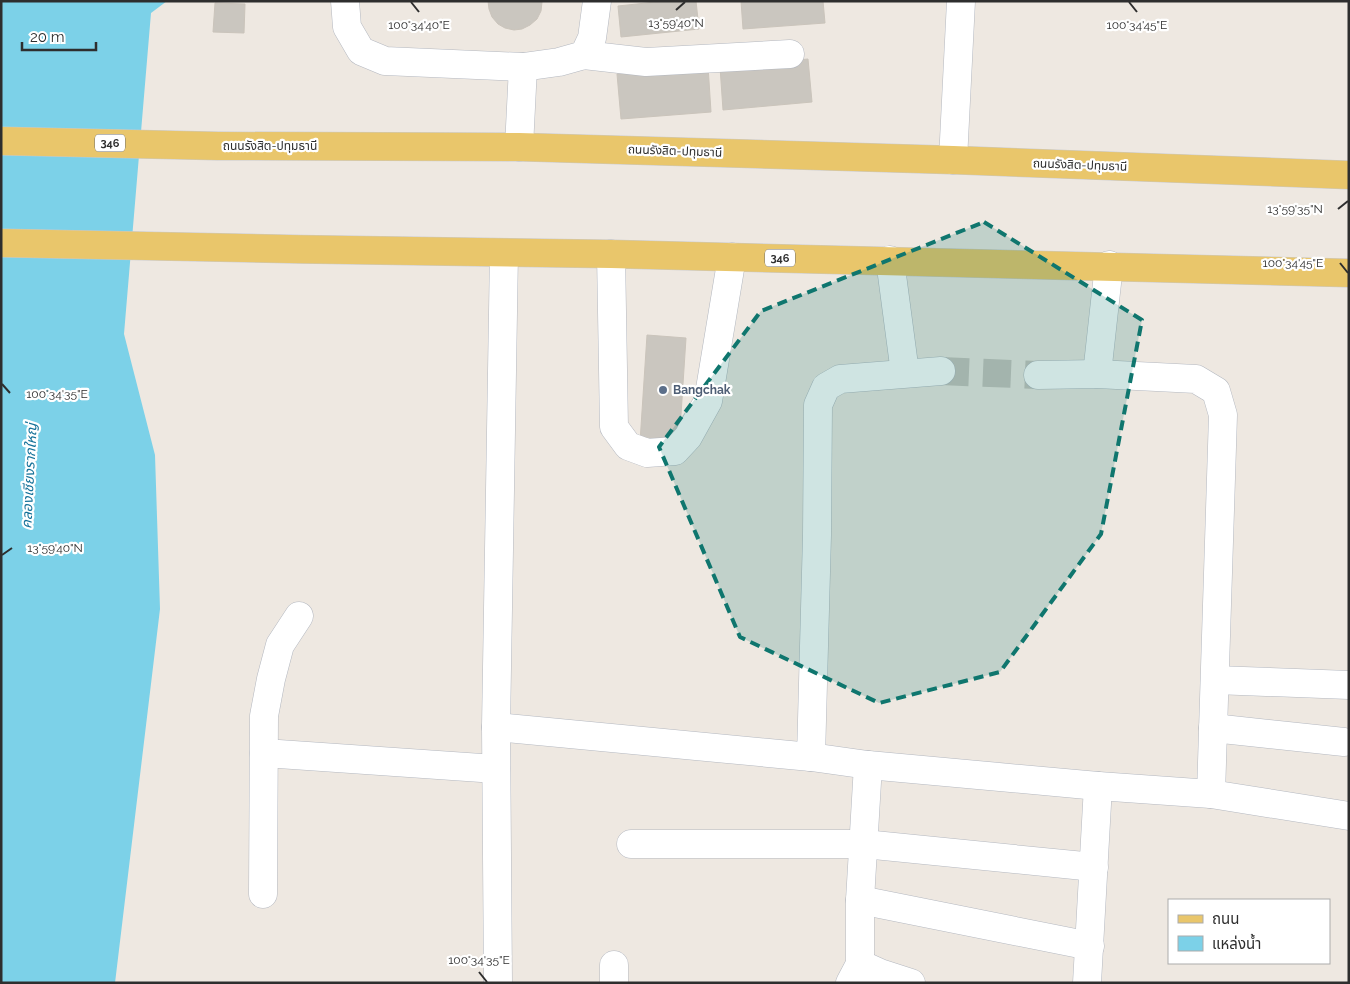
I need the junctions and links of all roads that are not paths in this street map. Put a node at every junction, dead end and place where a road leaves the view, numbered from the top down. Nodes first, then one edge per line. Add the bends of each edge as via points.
1 (345, 1) edge
2 (597, 1) edge
3 (961, 1) edge
4 (790, 54) dead end
5 (584, 55) junction
6 (522, 67) junction
7 (1, 141) edge
8 (518, 147) junction
9 (953, 160) junction
10 (1349, 175) edge
11 (1, 243) edge
12 (504, 253) junction
13 (611, 254) junction
14 (732, 257) junction
15 (890, 260) junction
16 (1109, 265) junction
17 (1349, 273) edge
18 (941, 371) tunnel mouth
19 (905, 373) junction
20 (1097, 374) junction
21 (1038, 375) tunnel mouth
22 (299, 616) dead end
23 (1215, 680) junction
24 (1349, 685) edge
25 (496, 727) junction
26 (1213, 728) junction
27 (1344, 742) dead end
28 (264, 753) junction
29 (811, 757) junction
30 (868, 765) junction
31 (496, 769) junction
32 (1098, 786) junction
33 (1211, 794) junction
34 (1349, 816) edge
35 (631, 844) dead end
36 (864, 844) junction
37 (1094, 868) junction
38 (263, 894) dead end
39 (860, 900) junction
40 (1090, 946) junction
41 (855, 973) edge
42 (498, 983) edge
43 (911, 983) edge
44 (1087, 983) edge

1 - 6 street via 347,27 361,52 385,61
2 - 5 street via 592,38
3 - 9 street
4 - 5 street via 646,62
5 - 6 street
6 - 8 street
7 - 8 main road, ถนนรังสิต-ปทุมธานี / 346
8 - 9 main road, ถนนรังสิต-ปทุมธานี / 346
9 - 10 main road, ถนนรังสิต-ปทุมธานี / 346
11 - 12 main road, 346
12 - 13 main road, 346
12 - 25 street
13 - 14 main road, 346
13 - 14 street via 614,427 628,446 647,453 675,451 688,437 708,401
14 - 15 main road, 346
15 - 16 main road, 346
15 - 19 street
16 - 17 main road, 346
16 - 20 street
18 - 19 street
19 - 29 street via 840,378 826,387 818,405
20 - 21 street
20 - 23 street via 1196,379 1216,391 1223,415
22 - 28 street via 280,644 275,662 264,716
23 - 24 street
23 - 26 street
25 - 29 street
25 - 31 street
26 - 27 street
26 - 33 street
28 - 31 street
28 - 38 street
29 - 30 street
30 - 32 street
30 - 36 street
31 - 42 street
32 - 33 street
32 - 37 street
33 - 34 street
35 - 36 street
36 - 37 street
36 - 39 street
37 - 40 street
39 - 40 street
39 - 41 street
40 - 44 street
41 - 43 street via 880,973

